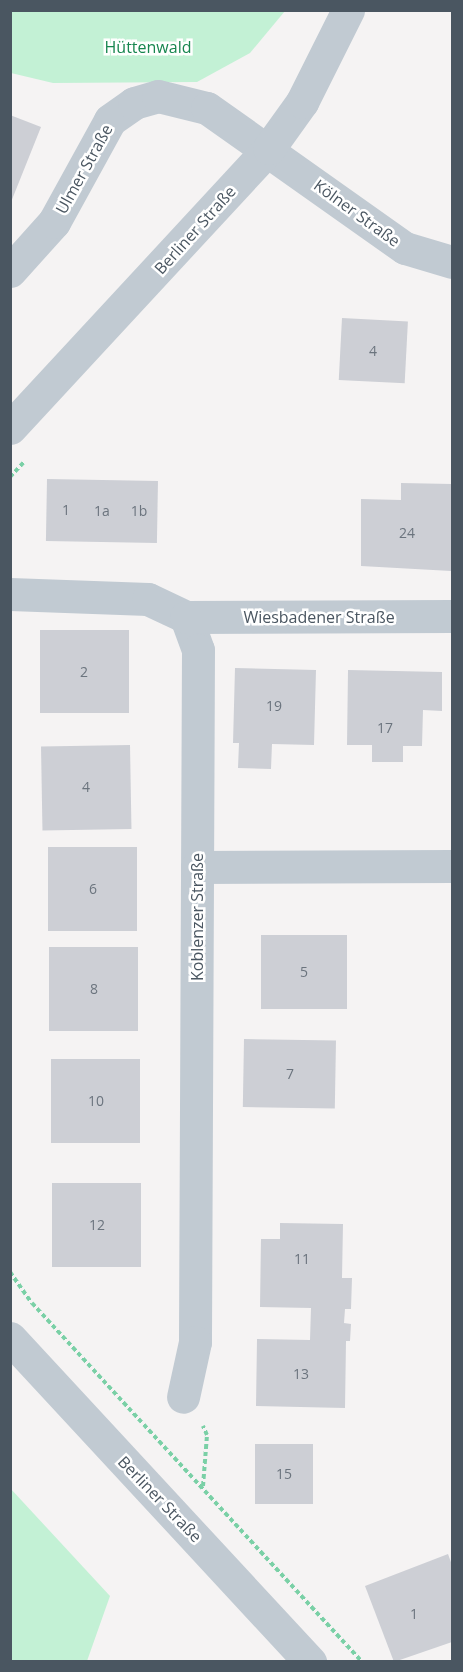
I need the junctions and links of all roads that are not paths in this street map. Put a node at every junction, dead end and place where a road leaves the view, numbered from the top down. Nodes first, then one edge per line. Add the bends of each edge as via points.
1 (348, 10) edge
2 (269, 148) junction
3 (453, 262) edge
4 (10, 271) edge
5 (10, 428) edge
6 (10, 594) edge
7 (453, 616) edge
8 (186, 617) junction
9 (453, 866) edge
10 (197, 867) junction
11 (10, 1338) edge
12 (183, 1397) road end
13 (310, 1662) edge

1 - 2 street, Berliner Straße via 302,102
2 - 3 street, Kölner Straße via 405,248
2 - 4 street, Ulmer Straße via 207,108 158,96 134,103 110,120 54,222
2 - 5 street, Berliner Straße
6 - 8 street via 148,599
7 - 8 street, Wiesbadener Straße
8 - 10 street, Koblenzer Straße via 198,650
9 - 10 street
10 - 12 street, Koblenzer Straße via 195,1342
11 - 13 street, Berliner Straße

